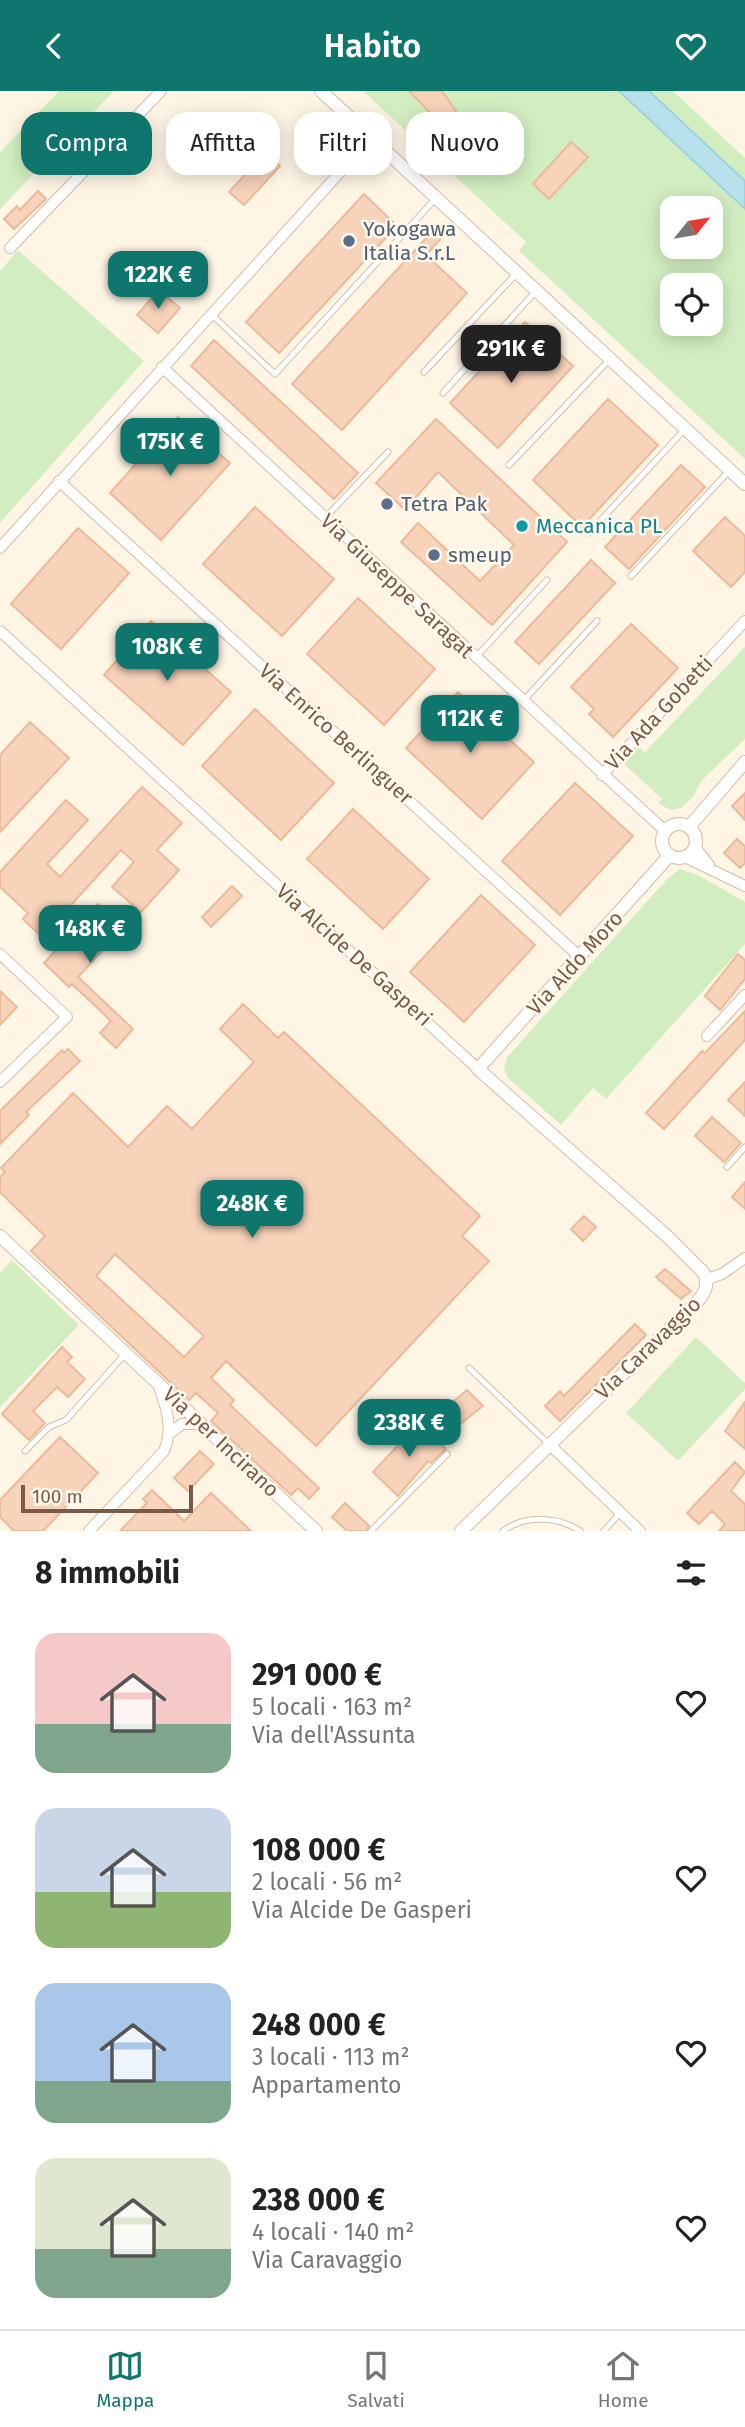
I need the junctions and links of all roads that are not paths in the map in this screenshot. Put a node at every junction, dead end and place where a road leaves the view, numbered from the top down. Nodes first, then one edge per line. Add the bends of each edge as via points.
1 (161, 91) edge
2 (321, 91) edge
3 (343, 112) edge
4 (392, 157) edge
5 (337, 175) edge
6 (436, 198) junction
7 (10, 248) dead end
8 (517, 273) junction
9 (536, 291) junction
10 (210, 313) junction
11 (610, 359) junction
12 (162, 366) junction
13 (424, 372) dead end
14 (443, 393) dead end
15 (685, 429) junction
16 (388, 452) dead end
17 (509, 465) dead end
18 (730, 470) junction
19 (59, 481) junction
20 (745, 484) edge
21 (325, 518) junction
22 (589, 533) dead end
23 (0, 548) edge
24 (631, 576) dead end
25 (547, 580) dead end
26 (597, 621) dead end
27 (745, 621) edge
28 (0, 631) edge
29 (475, 658) junction
30 (522, 702) junction
31 (745, 762) edge
32 (602, 775) junction
33 (689, 827) junction
34 (665, 831) junction
35 (695, 847) junction
36 (670, 855) junction
37 (685, 857) junction
38 (711, 867) junction
39 (743, 881) edge
40 (0, 954) edge
41 (581, 958) junction
42 (745, 995) edge
43 (706, 1036) dead end
44 (478, 1069) junction
45 (0, 1082) edge
46 (745, 1147) edge
47 (727, 1167) dead end
48 (0, 1236) edge
49 (745, 1258) edge
50 (707, 1279) junction
51 (125, 1353) junction
52 (469, 1368) dead end
53 (158, 1384) junction
54 (201, 1424) junction
55 (169, 1434) junction
56 (549, 1444) junction
57 (25, 1451) dead end
58 (447, 1454) dead end
59 (620, 1513) junction
60 (89, 1531) edge
61 (316, 1531) edge
62 (372, 1531) edge
63 (461, 1531) edge
64 (503, 1531) edge
65 (580, 1531) edge
66 (604, 1531) edge
67 (640, 1531) edge

1 - 7 street
2 - 3 street
4 - 6 street
5 - 10 street
6 - 8 street
6 - 10 lane via 275,374
8 - 9 street
8 - 13 lane
9 - 11 street
9 - 14 lane
10 - 12 street
11 - 15 street
11 - 17 lane
12 - 19 street
12 - 21 street, Via Giuseppe Saragat
15 - 18 street
15 - 22 lane
16 - 21 lane
18 - 20 street
18 - 24 lane
19 - 23 street
19 - 41 street, Via Enrico Berlinguer
21 - 29 street, Via Giuseppe Saragat
25 - 29 lane
26 - 30 lane
27 - 32 street, Via Ada Gobetti
28 - 44 street, Via Alcide De Gasperi
29 - 30 street, Via Giuseppe Saragat
30 - 32 street, Via Giuseppe Saragat
31 - 33 street
32 - 34 street, Via Giuseppe Saragat
33 - 34 street via 679,824
33 - 35 street via 696,836
34 - 36 street via 662,842
35 - 37 street
35 - 38 street
36 - 37 street
36 - 41 street, Via Aldo Moro
37 - 38 street
38 - 39 street
40 - 45 street via 67,1017
41 - 44 street, Via Aldo Moro
42 - 43 street
44 - 50 street, Via Alcide De Gasperi via 668,1237
46 - 47 lane
48 - 51 street, Via per Incirano
49 - 50 street, Via Caravaggio
50 - 56 street, Via Caravaggio via 696,1303
51 - 53 street, Via per Incirano
51 - 57 lane via 66,1420 49,1427
52 - 56 lane
53 - 54 street, Via per Incirano
53 - 55 street
54 - 55 street via 182,1424
54 - 61 street, Via per Incirano
55 - 60 street via 164,1451
56 - 59 street
56 - 63 street, Via Caravaggio
58 - 62 lane
59 - 66 lane
59 - 67 street
64 - 65 lane via 531,1520 555,1520

